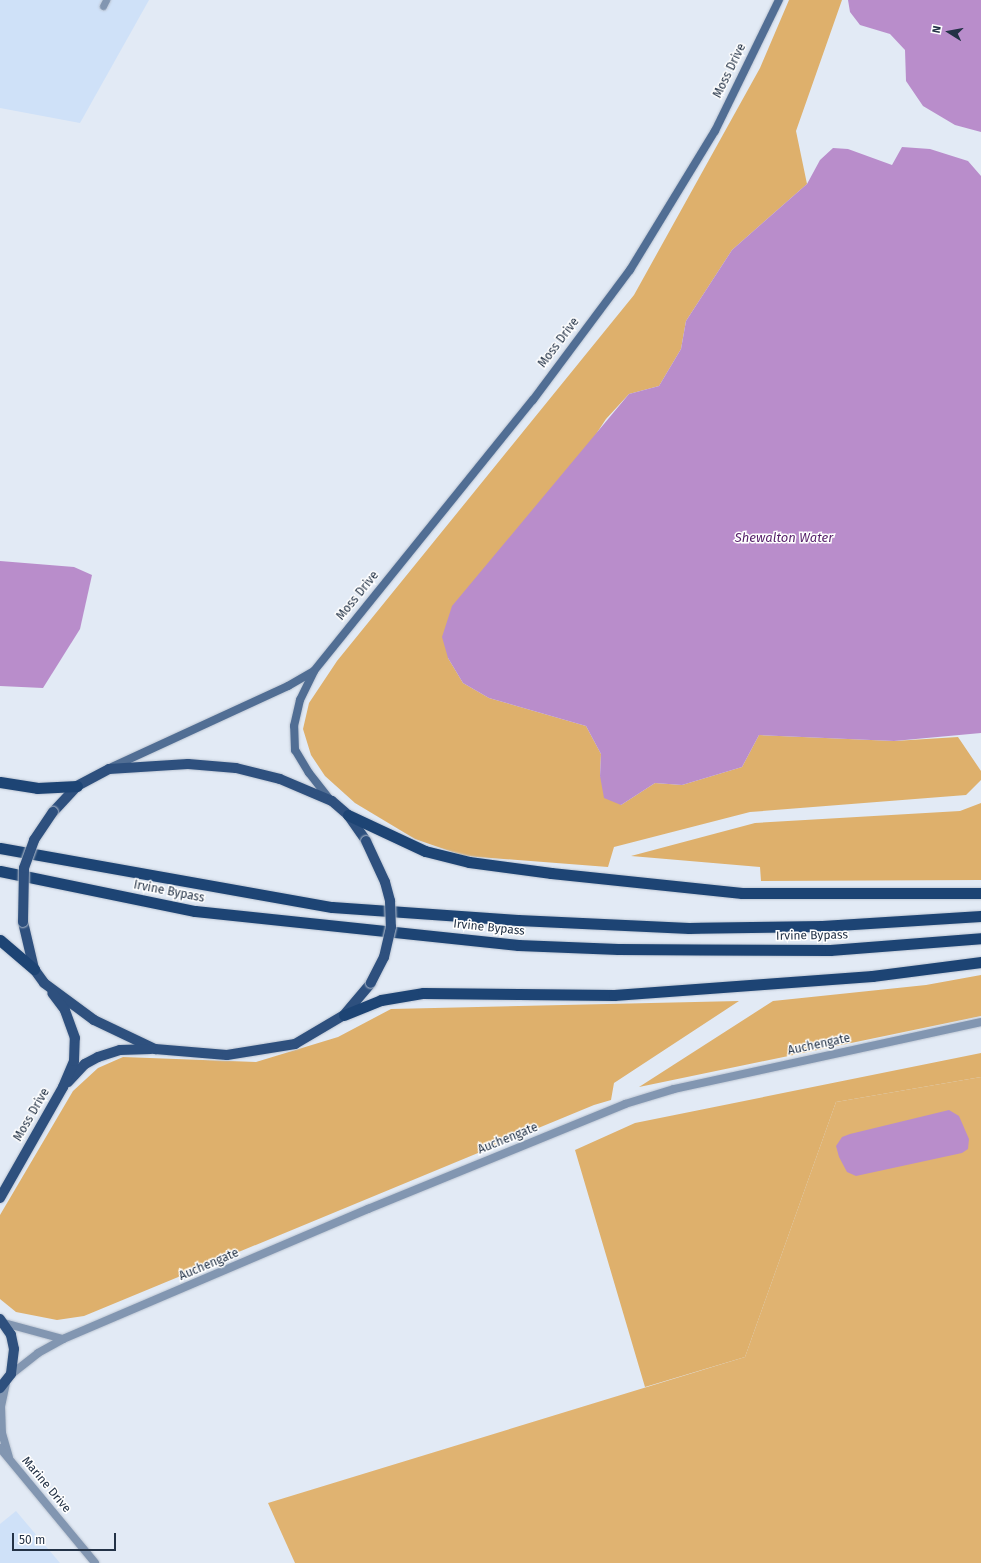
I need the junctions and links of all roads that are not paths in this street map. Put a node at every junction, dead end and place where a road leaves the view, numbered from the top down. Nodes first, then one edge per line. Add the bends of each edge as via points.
1 (779, 0) edge
2 (314, 671) junction
3 (109, 769) junction
4 (0, 782) edge
5 (78, 786) junction
6 (332, 801) junction
7 (348, 816) junction
8 (0, 848) edge
9 (0, 871) edge
10 (981, 893) edge
11 (981, 916) edge
12 (981, 938) edge
13 (0, 940) edge
14 (981, 962) edge
15 (34, 969) junction
16 (44, 983) junction
17 (344, 1016) junction
18 (981, 1022) edge
19 (155, 1049) junction
20 (63, 1087) junction
21 (0, 1198) edge
22 (1, 1320) edge
23 (63, 1339) junction
24 (5, 1382) edge
25 (0, 1448) edge
26 (10, 1460) junction
27 (95, 1563) edge

1 - 2 main road, Moss Drive via 715,130 630,270 533,400
2 - 3 main road, Moss Drive via 288,686
2 - 6 main road, Moss Drive via 300,700 294,726 295,750 309,773
3 - 5 main road
3 - 6 main road via 188,764 236,768 280,779
4 - 5 highway via 37,788
5 - 15 main road, bridge via 53,812 34,840 24,868 23,922
6 - 7 main road
7 - 10 highway via 425,851 469,862 543,872 742,893
7 - 17 main road, bridge via 366,841 385,882 390,902 391,927 384,957 371,983
8 - 11 highway, Irvine Bypass via 332,907 518,920 689,928 822,926
9 - 12 highway, Irvine Bypass via 195,911 518,945 618,949 830,950
13 - 15 highway
14 - 17 highway via 872,976 614,995 423,993 381,1000
15 - 16 main road, Moss Drive
16 - 19 main road via 94,1020
16 - 20 main road, Moss Drive via 65,1010 75,1038 74,1061
17 - 19 main road via 295,1044 260,1051 227,1055
18 - 23 street, Auchengate via 674,1089 625,1104 368,1209
19 - 20 main road, Moss Drive via 120,1050 98,1057 85,1064
20 - 21 main road, Moss Drive
22 - 23 street
22 - 24 main road via 14,1349
23 - 24 street, Auchengate via 38,1353
24 - 26 street, Marine Drive via 1,1406 2,1433
25 - 26 street, Marine Drive
26 - 27 street, Marine Drive

